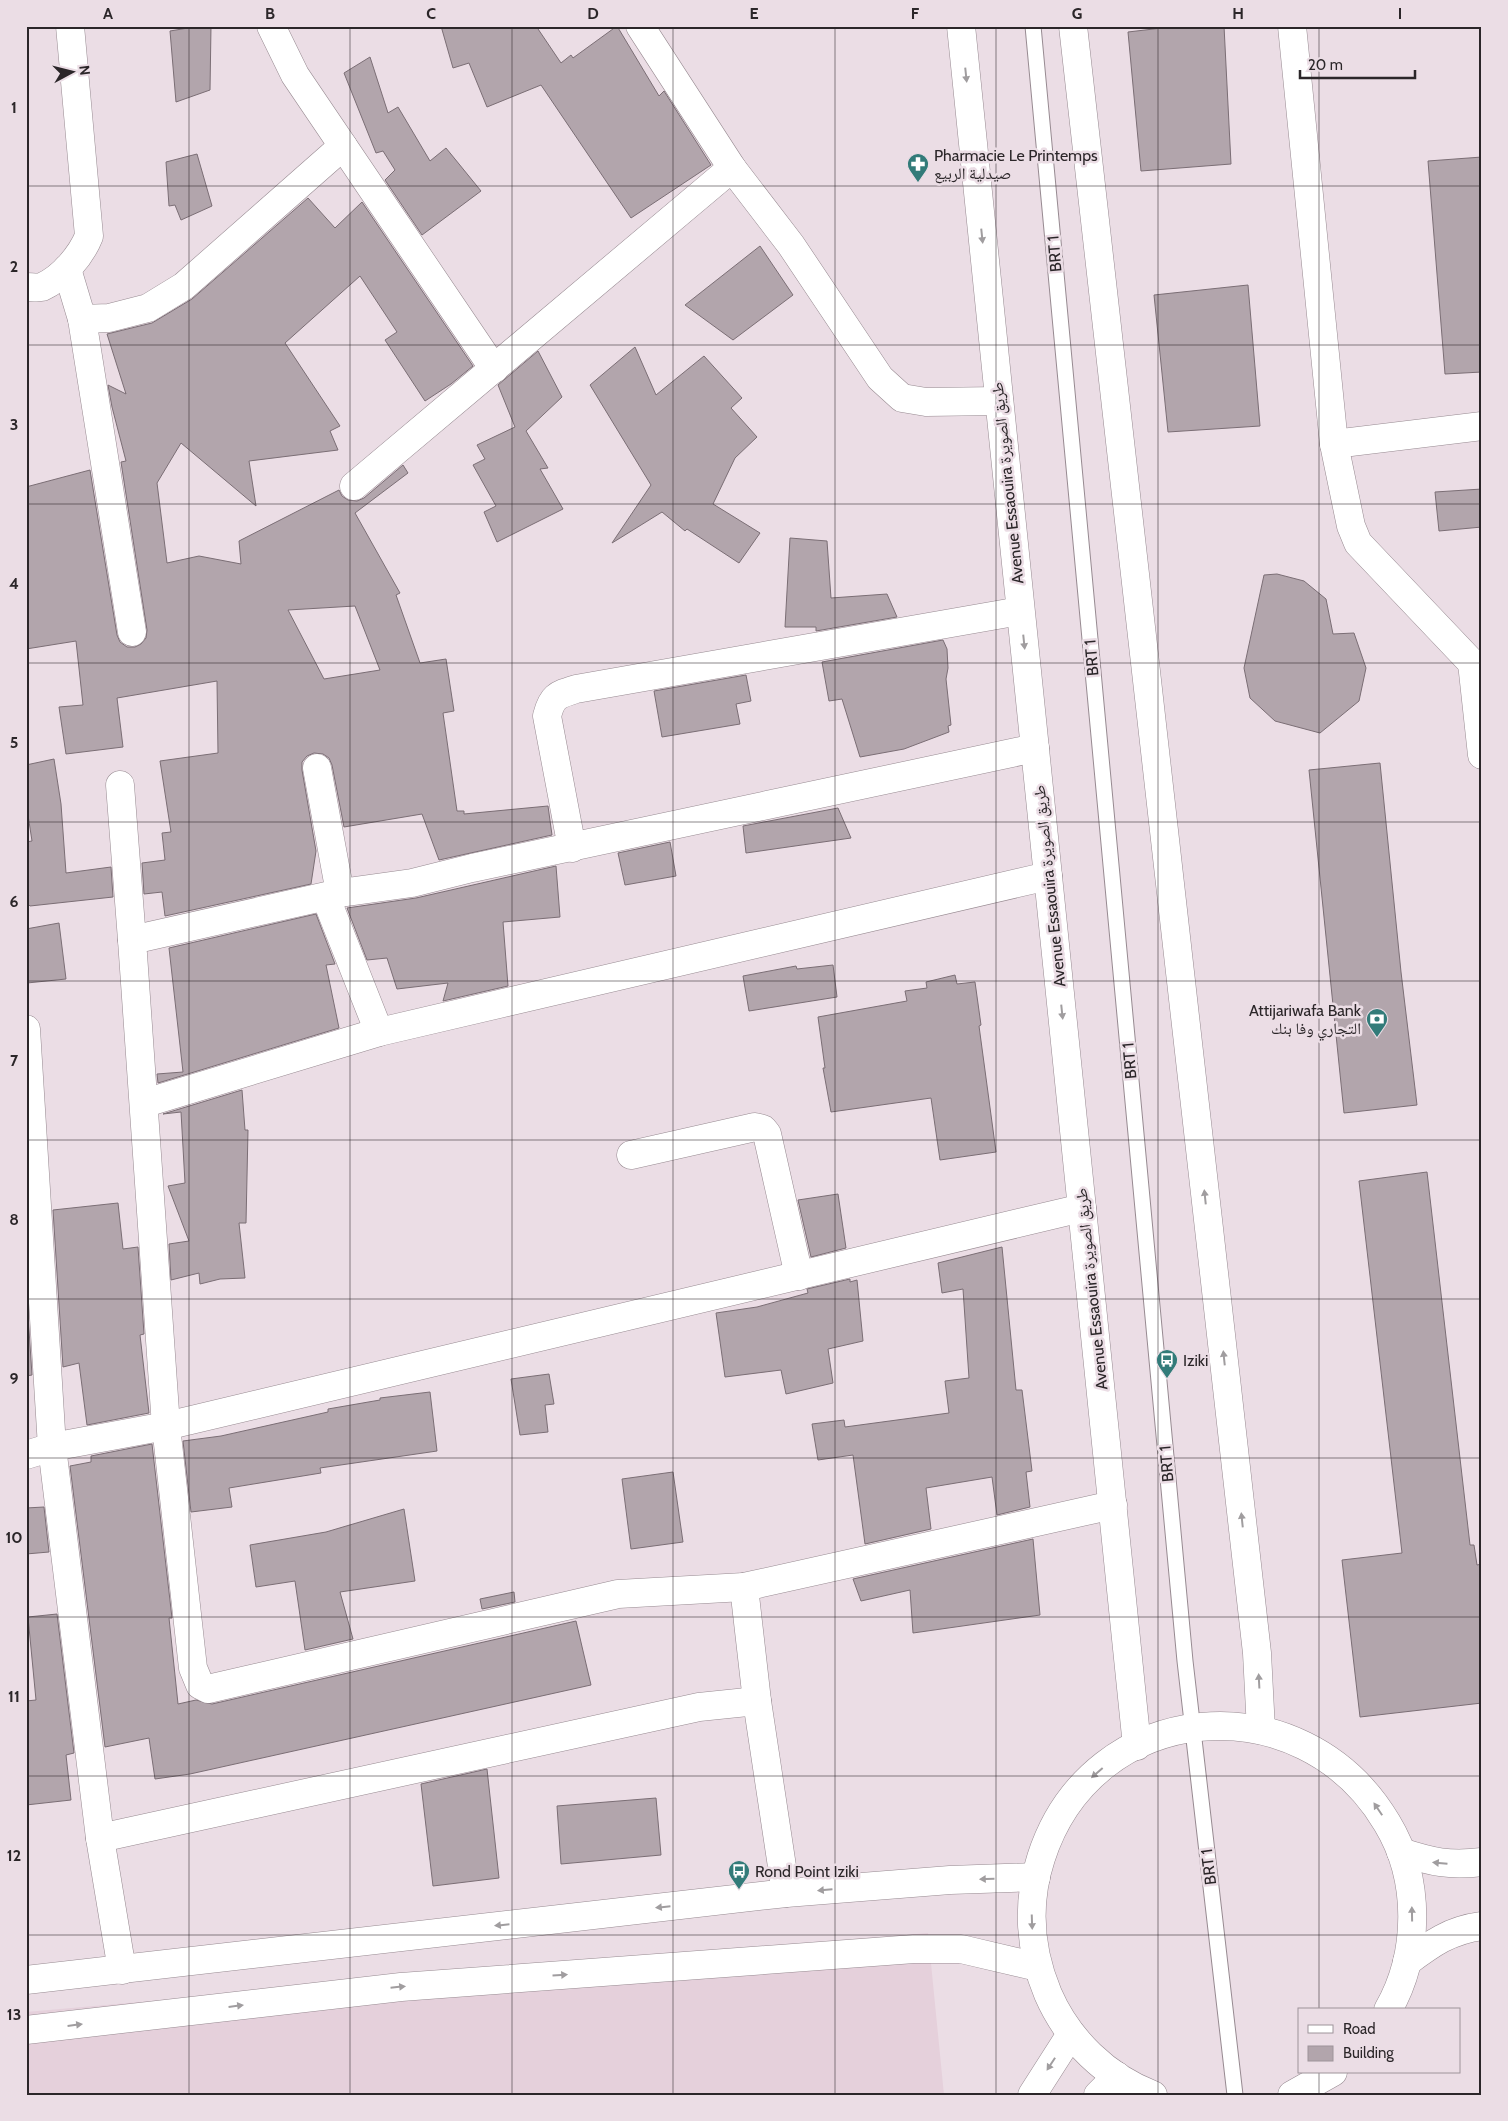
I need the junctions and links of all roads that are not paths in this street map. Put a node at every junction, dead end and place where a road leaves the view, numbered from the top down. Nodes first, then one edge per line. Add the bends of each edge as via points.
1 (70, 26) edge
2 (271, 26) edge
3 (640, 26) edge
4 (961, 26) edge
5 (1032, 26) edge
6 (1073, 26) edge
7 (1292, 26) edge
8 (343, 146) junction
9 (732, 168) junction
10 (67, 269) junction
11 (26, 287) edge
12 (82, 319) junction
13 (494, 369) junction
14 (999, 401) junction
15 (1482, 426) edge
16 (1334, 444) junction
17 (354, 486) dead end
18 (1020, 611) junction
19 (132, 632) dead end
20 (1477, 665) edge
21 (1035, 748) junction
22 (1482, 755) edge
23 (317, 768) dead end
24 (120, 785) dead end
25 (572, 848) junction
26 (1048, 876) junction
27 (333, 895) junction
28 (132, 940) junction
29 (26, 1029) edge
30 (379, 1032) junction
31 (145, 1103) junction
32 (631, 1156) dead end
33 (1082, 1208) junction
34 (799, 1276) junction
35 (166, 1426) junction
36 (39, 1451) edge
37 (1113, 1504) junction
38 (744, 1587) junction
39 (757, 1701) junction
40 (1192, 1728) junction
41 (1262, 1730) junction
42 (1137, 1746) junction
43 (100, 1838) junction
44 (1401, 1852) junction
45 (1482, 1862) edge
46 (1036, 1877) junction
47 (786, 1893) junction
48 (1482, 1926) edge
49 (1406, 1962) junction
50 (1038, 1967) junction
51 (122, 1970) junction
52 (26, 1980) edge
53 (1389, 2008) edge
54 (26, 2030) edge
55 (1071, 2034) junction
56 (1330, 2074) edge
57 (1107, 2085) edge
58 (1303, 2092) edge
59 (1032, 2095) edge
60 (1153, 2095) edge
61 (1235, 2095) edge

1 - 10 street via 89,236 83,251
2 - 8 street via 295,76
3 - 9 street
4 -> 14 street, Avenue Essaouira طريق الصويرة
5 - 40 lane, BRT 1
41 -> 6 street via 1257,1653
7 - 16 street
8 - 12 street via 184,286 148,308 109,318
8 - 13 street
9 - 13 street
9 - 14 street via 791,246 880,378 902,398 926,402
10 - 11 street via 41,288
10 - 12 street
12 - 19 street
13 - 17 street
14 - 18 street, Avenue Essaouira طريق الصويرة
15 - 16 street
16 - 20 street via 1350,526 1358,543
18 -> 21 street, Avenue Essaouira طريق الصويرة
18 - 25 street via 576,689 559,695 551,702 547,716
20 - 22 street
21 - 25 street
21 - 26 street, Avenue Essaouira طريق الصويرة
23 - 27 street
24 - 28 street
25 - 27 street
26 - 30 street
26 -> 33 street, Avenue Essaouira طريق الصويرة
27 - 28 street
27 - 30 street
28 - 31 street
29 - 36 street
30 - 31 street
31 - 35 street
32 - 34 street via 755,1127 763,1129 767,1134
33 - 34 street
33 - 37 street, Avenue Essaouira طريق الصويرة
34 - 35 street
35 - 36 street
35 - 38 street via 193,1668 200,1685 208,1690 618,1594
36 - 43 street
37 - 38 street
37 - 42 street, Avenue Essaouira طريق الصويرة
38 - 39 street
39 - 43 street via 689,1710
39 - 47 street
40 - 41 street via 1220,1726
40 - 42 street
40 - 61 lane, BRT 1
44 -> 41 street via 1377,1806 1352,1777 1310,1748
42 -> 46 street via 1100,1770 1070,1801 1049,1837
43 - 51 street
45 -> 44 street via 1432,1862
49 -> 44 street via 1412,1914 1410,1888
46 -> 47 street
46 -> 50 street via 1031,1922
47 -> 51 street
48 - 49 street via 1466,1928 1437,1940
49 - 53 street via 1404,1975
54 -> 50 street via 401,1987 914,1949 961,1949
50 - 55 street via 1053,2005
51 - 52 street
55 - 57 street via 1095,2059
55 -> 59 street
56 - 58 street
57 - 60 street via 1139,2089

